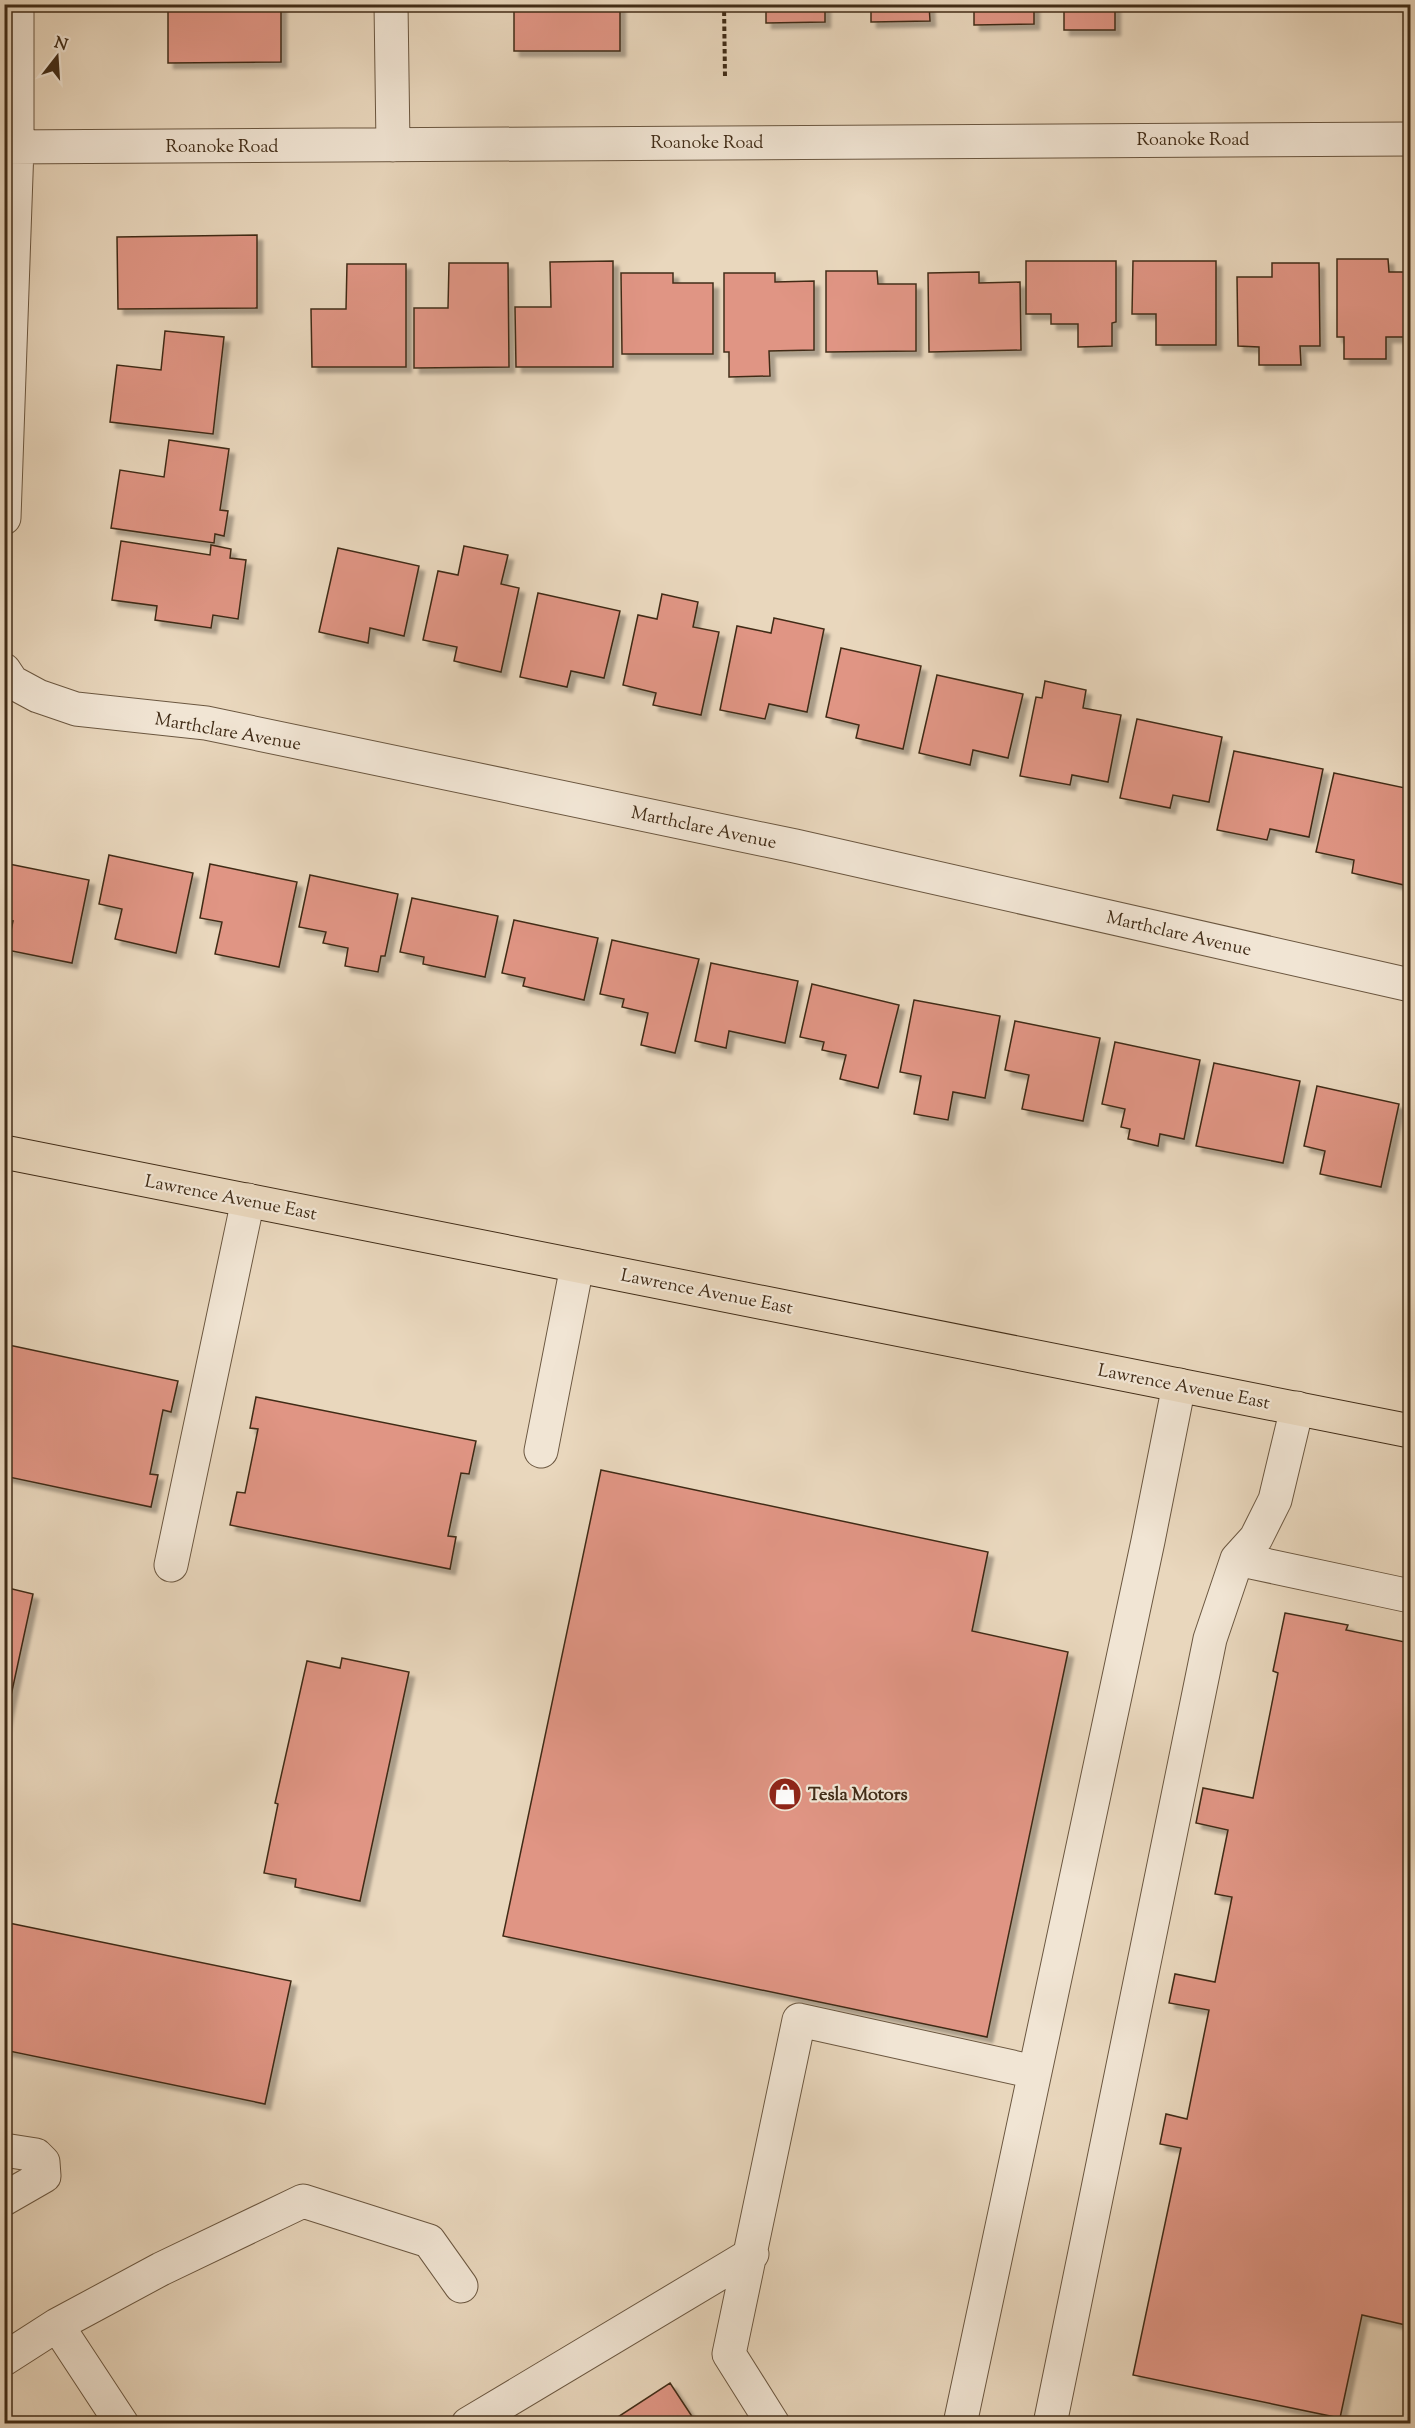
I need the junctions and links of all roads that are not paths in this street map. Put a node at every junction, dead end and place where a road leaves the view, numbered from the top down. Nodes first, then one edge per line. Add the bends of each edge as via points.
1 (17, 4) edge
2 (391, 4) edge
3 (1410, 139) edge
4 (393, 145) junction
5 (10, 147) edge
6 (4, 518) edge
7 (4, 670) edge
8 (1410, 985) edge
9 (4, 1152) edge
10 (248, 1200) junction
11 (577, 1266) junction
12 (1179, 1385) junction
13 (1297, 1408) junction
14 (1410, 1431) edge
15 (541, 1450) dead end
16 (1237, 1559) junction
17 (171, 1565) dead end
18 (1410, 1596) edge
19 (1035, 2072) junction
20 (4, 2150) edge
21 (4, 2199) edge
22 (752, 2254) junction
23 (461, 2286) dead end
24 (57, 2325) junction
25 (4, 2359) edge
26 (122, 2424) edge
27 (468, 2424) edge
28 (773, 2424) edge
29 (960, 2424) edge
30 (1050, 2424) edge

1 - 5 street
2 - 4 street
3 - 4 street, Roanoke Road
4 - 5 street, Roanoke Road
5 - 6 street
7 - 8 street, Marthclare Avenue via 12,682 76,710 206,723 795,846
9 - 10 main road, Lawrence Avenue East
10 - 11 main road, Lawrence Avenue East
10 - 17 street
11 - 12 main road, Lawrence Avenue East
11 - 15 street
12 - 13 main road, Lawrence Avenue East
12 - 19 street
13 - 14 main road, Lawrence Avenue East
13 - 16 street via 1275,1500 1256,1538
16 - 18 street
16 - 30 street via 1210,1639
19 - 22 street via 799,2020
19 - 29 street
20 - 21 street via 36,2155 43,2162 44,2176
22 - 27 street
22 - 28 street via 729,2354
23 - 24 street via 429,2241 303,2201 161,2269
24 - 25 street
24 - 26 street

